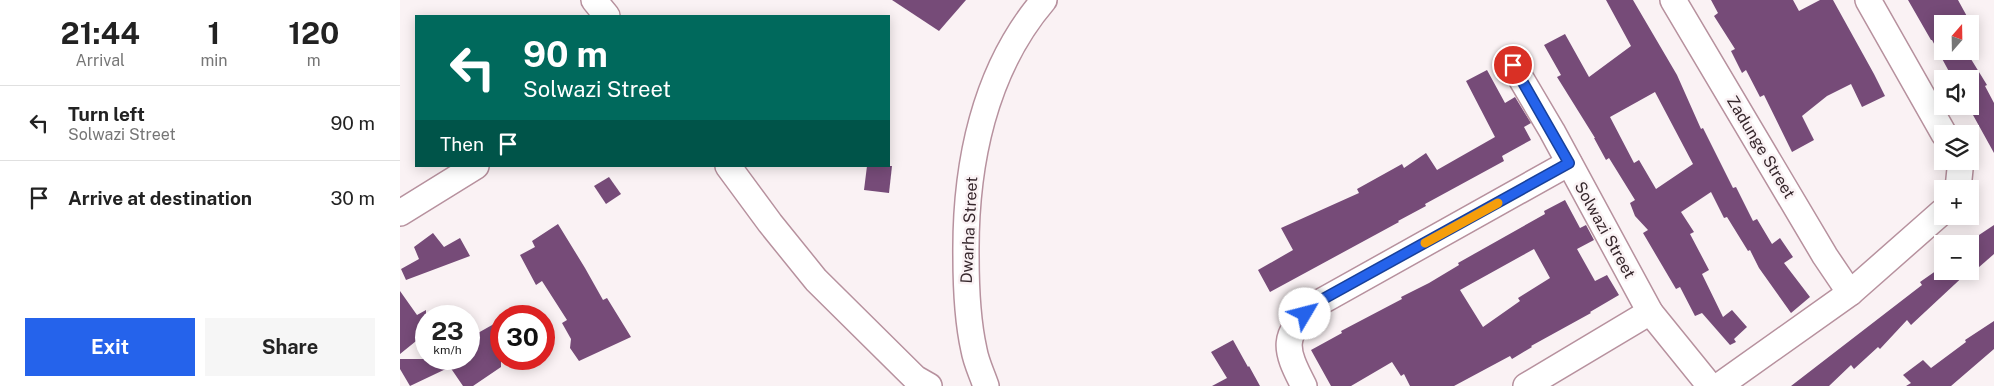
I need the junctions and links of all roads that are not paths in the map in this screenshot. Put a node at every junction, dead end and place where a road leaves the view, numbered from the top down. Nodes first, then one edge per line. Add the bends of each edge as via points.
1 (594, 0) edge
2 (1044, 0) edge
3 (1673, 0) edge
4 (1868, 0) edge
5 (606, 15) edge
6 (1513, 65) dead end
7 (1939, 125) edge
8 (1569, 163) junction
9 (474, 167) edge
10 (729, 167) edge
11 (400, 213) edge
12 (1934, 219) edge
13 (1850, 293) junction
14 (1650, 312) junction
15 (929, 386) edge
16 (986, 386) edge
17 (1304, 386) edge
18 (1526, 386) edge
19 (1710, 386) edge
20 (1719, 386) edge

1 - 5 street
2 - 16 street, Dwarha Street via 1026,21 1000,70 981,120 968,186 966,289 974,350
3 - 13 street, Zadunge Street
4 - 7 street
6 - 8 street, Solwazi Street
8 - 14 street, Solwazi Street
8 - 17 street via 1314,304 1295,326 1289,344 1290,360
9 - 11 street
10 - 15 street via 816,280 915,378
12 - 13 street
13 - 20 street
14 - 18 street
14 - 19 street, Solwazi Street

